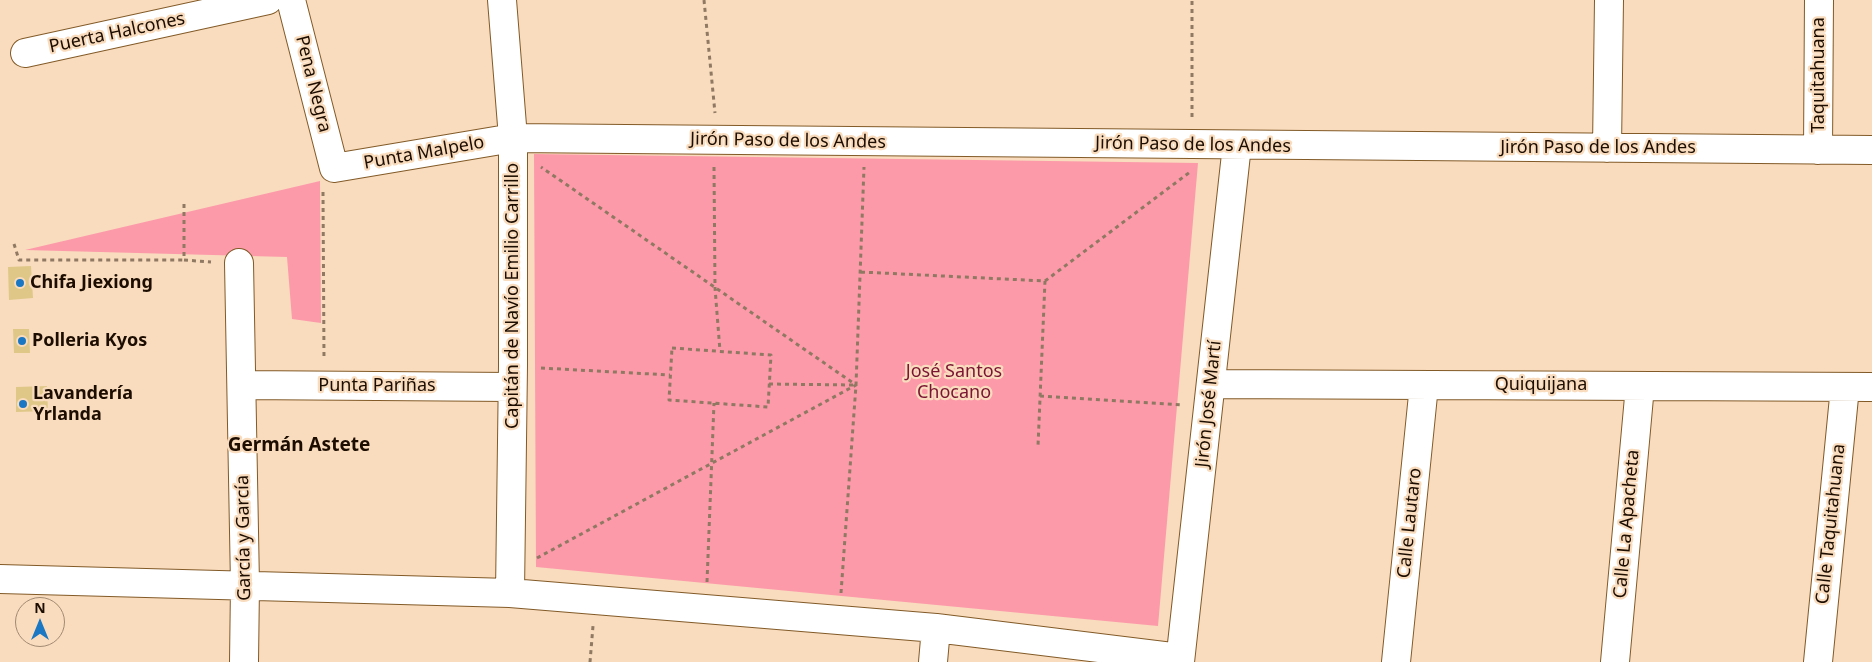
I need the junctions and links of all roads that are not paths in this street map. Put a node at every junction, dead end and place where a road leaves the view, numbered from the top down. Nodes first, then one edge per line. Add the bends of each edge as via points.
1 (268, 0) edge
2 (291, 0) edge
3 (502, 0) edge
4 (1609, 0) edge
5 (1819, 0) edge
6 (25, 53) dead end
7 (513, 143) junction
8 (1231, 145) junction
9 (1608, 148) junction
10 (1818, 150) junction
11 (1872, 150) edge
12 (329, 180) joint
13 (239, 263) road end
14 (513, 377) junction
15 (242, 385) junction
16 (1424, 385) junction
17 (1640, 386) junction
18 (1845, 387) junction
19 (1872, 387) edge
20 (1210, 395) junction
21 (0, 579) edge
22 (510, 583) junction
23 (245, 585) junction
24 (936, 628) junction
25 (1180, 660) edge
26 (244, 662) edge
27 (933, 662) edge
28 (1396, 662) edge
29 (1615, 662) edge
30 (1818, 662) edge

1 - 6 street, Puerta Halcones
2 - 12 street, Pena Negra
3 - 7 street, Capitán de Navío Emilio Carrillo
4 - 9 street
5 - 10 street, Taquitahuana
7 - 8 street, Jirón Paso de los Andes via 714,140
7 - 12 street, Punta Malpelo
7 - 14 street, Capitán de Navío Emilio Carrillo
8 - 9 street, Jirón Paso de los Andes
8 - 20 street, Jirón José Martí
9 - 10 street, Jirón Paso de los Andes
10 - 11 street, Jirón Paso de los Andes
13 - 15 street, García y García
14 - 15 street, Punta Pariñas via 324,386
14 - 22 street, Capitán de Navío Emilio Carrillo
15 - 23 street, García y García
16 - 17 street, Quiquijana
16 - 20 street, Quiquijana
16 - 28 street, Calle Lautaro
17 - 18 street, Quiquijana
17 - 29 street, Calle La Apacheta
18 - 19 street, Quiquijana
18 - 30 street, Calle Taquitahuana
20 - 25 street, Jirón José Martí
21 - 23 street
22 - 23 street
22 - 24 street via 594,600
23 - 26 street, García y García
24 - 25 street
24 - 27 street

